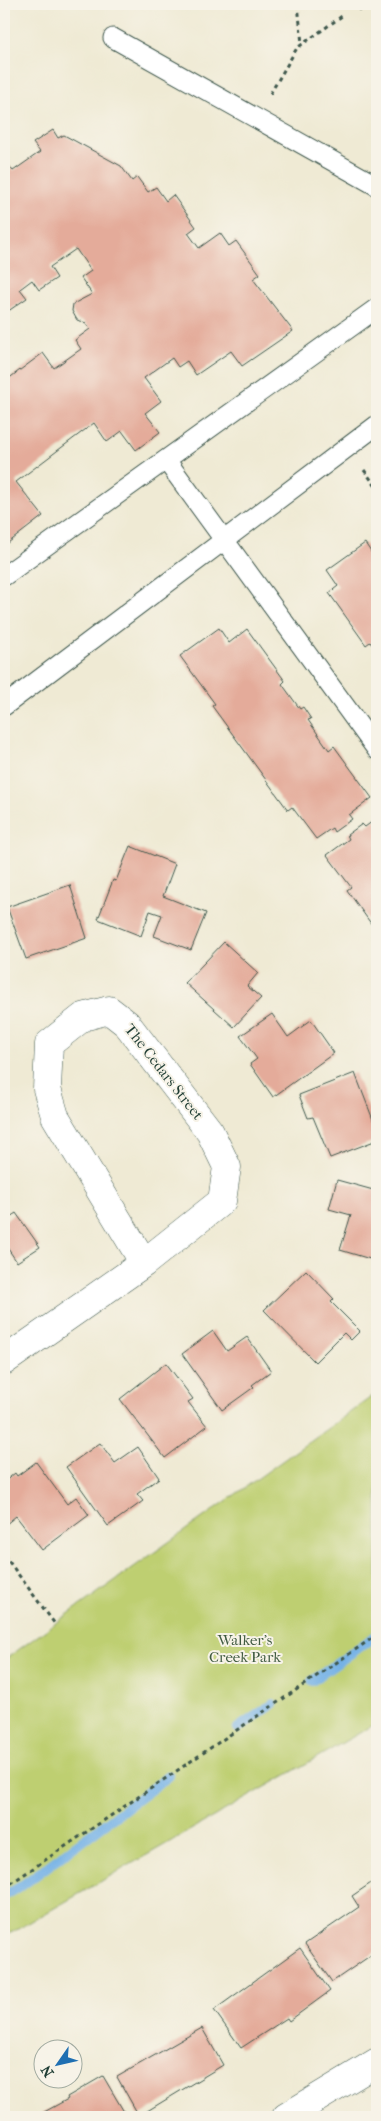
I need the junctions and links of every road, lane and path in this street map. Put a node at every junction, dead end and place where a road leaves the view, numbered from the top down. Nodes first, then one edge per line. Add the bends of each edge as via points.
1 (298, 4) edge
2 (342, 16) dead end
3 (113, 38) dead end
4 (302, 44) junction
5 (256, 118) junction
6 (377, 186) edge
7 (377, 308) edge
8 (377, 425) edge
9 (166, 460) junction
10 (224, 539) junction
11 (4, 576) edge
12 (4, 706) edge
13 (377, 750) edge
14 (144, 1263) junction
15 (4, 1361) edge
16 (4, 1555) edge
17 (55, 1624) dead end
18 (377, 1635) edge
19 (4, 1888) edge
20 (377, 2062) edge
21 (286, 2117) edge

1 - 4 path
2 - 4 path
3 - 5 lane
4 - 5 path
5 - 6 lane
7 - 9 lane
8 - 10 lane
9 - 10 lane
9 - 11 lane
10 - 12 lane
10 - 13 lane
14 - 14 street, The Cedars Street via 55,1116 47,1089 49,1044 83,1017 109,1010 127,1024 210,1132 226,1167 222,1201
14 - 15 street, The Cedars Street
16 - 17 path
18 - 19 path
20 - 21 street

